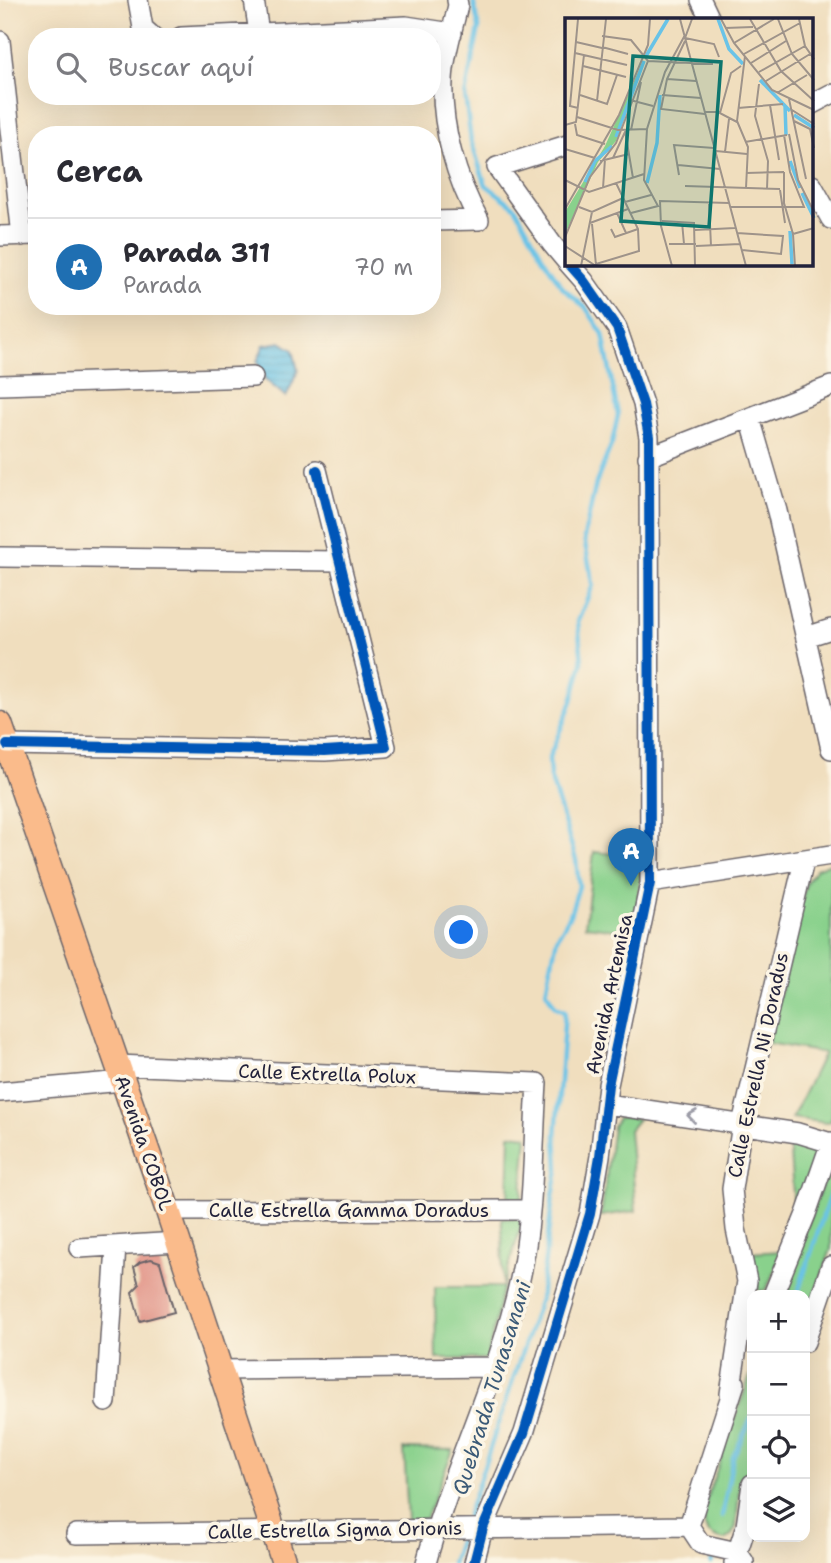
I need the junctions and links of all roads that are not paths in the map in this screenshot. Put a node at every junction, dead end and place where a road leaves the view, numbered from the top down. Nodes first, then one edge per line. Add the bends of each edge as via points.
1 (138, 0) edge
2 (254, 0) edge
3 (457, 0) edge
4 (701, 0) edge
5 (710, 18) edge
6 (144, 28) edge
7 (258, 28) edge
8 (364, 28) edge
9 (419, 28) edge
10 (441, 31) edge
11 (452, 33) junction
12 (0, 41) edge
13 (831, 94) edge
14 (814, 103) edge
15 (565, 146) edge
16 (814, 189) edge
17 (831, 219) edge
18 (441, 221) edge
19 (28, 228) edge
20 (28, 235) edge
21 (0, 236) edge
22 (565, 260) edge
23 (570, 266) edge
24 (253, 377) dead end
25 (0, 385) edge
26 (831, 386) edge
27 (750, 418) junction
28 (648, 457) junction
29 (317, 470) dead end
30 (0, 557) edge
31 (339, 561) junction
32 (831, 629) edge
33 (806, 636) junction
34 (4, 734) edge
35 (831, 750) edge
36 (831, 855) edge
37 (804, 861) junction
38 (650, 883) junction
39 (121, 1073) junction
40 (0, 1092) edge
41 (607, 1104) junction
42 (742, 1124) junction
43 (831, 1143) edge
44 (530, 1210) junction
45 (167, 1211) junction
46 (178, 1242) junction
47 (116, 1246) junction
48 (79, 1248) dead end
49 (831, 1266) edge
50 (775, 1290) edge
51 (810, 1327) edge
52 (748, 1353) edge
53 (496, 1367) junction
54 (221, 1370) junction
55 (730, 1394) junction
56 (106, 1402) dead end
57 (747, 1520) edge
58 (689, 1526) junction
59 (436, 1528) junction
60 (470, 1528) junction
61 (274, 1532) junction
62 (76, 1534) dead end
63 (739, 1559) edge
64 (284, 1563) edge
65 (426, 1563) edge
66 (474, 1563) edge

1 - 6 street
2 - 7 street
3 - 11 street
4 - 5 street
8 - 9 street
10 - 11 street
11 - 18 street via 443,79 446,129 465,195 479,220
12 - 19 street
13 - 14 street
15 - 22 street, Avenida Artemisa via 497,167
16 - 17 street
20 - 21 street
23 - 28 street, Avenida Artemisa via 617,328 643,404
24 - 25 street
26 - 27 street
27 - 28 street
27 - 33 street
28 - 38 street, Avenida Artemisa
29 - 31 street
30 - 31 street
31 - 34 street via 386,747 325,751
32 - 33 street
33 - 35 street
34 - 39 main road, Avenida COBOL
36 - 37 street
37 - 38 street
37 - 42 street, Calle Estrella Ni Doradus
38 - 41 street, Avenida Artemisa
39 - 40 street, Calle Extrella Polux
39 - 44 street, Calle Extrella Polux via 537,1083
39 - 45 main road, Avenida COBOL
42 -> 41 street
41 - 60 street, Avenida Artemisa via 590,1214 524,1433
42 - 43 street
42 - 55 street, Calle Estrella Ni Doradus via 732,1189 747,1281
43 - 50 street
44 - 45 street, Calle Estrella Gamma Doradus
44 - 53 street via 520,1279
45 - 46 main road, Avenida COBOL
46 - 47 street
46 - 54 main road, Avenida COBOL
47 - 48 street
47 - 56 street
49 - 51 street
52 - 55 street
53 - 54 street
53 - 59 street
54 - 61 main road, Avenida COBOL
55 - 58 street
57 - 63 street
58 - 60 street, Calle Estrella Sigma Orionis
58 - 63 street via 701,1544
59 - 60 street, Calle Estrella Sigma Orionis
59 - 61 street, Calle Estrella Sigma Orionis
59 - 65 street
60 - 66 street, Avenida Artemisa
61 - 62 street, Calle Estrella Sigma Orionis
61 - 64 main road, Avenida COBOL

